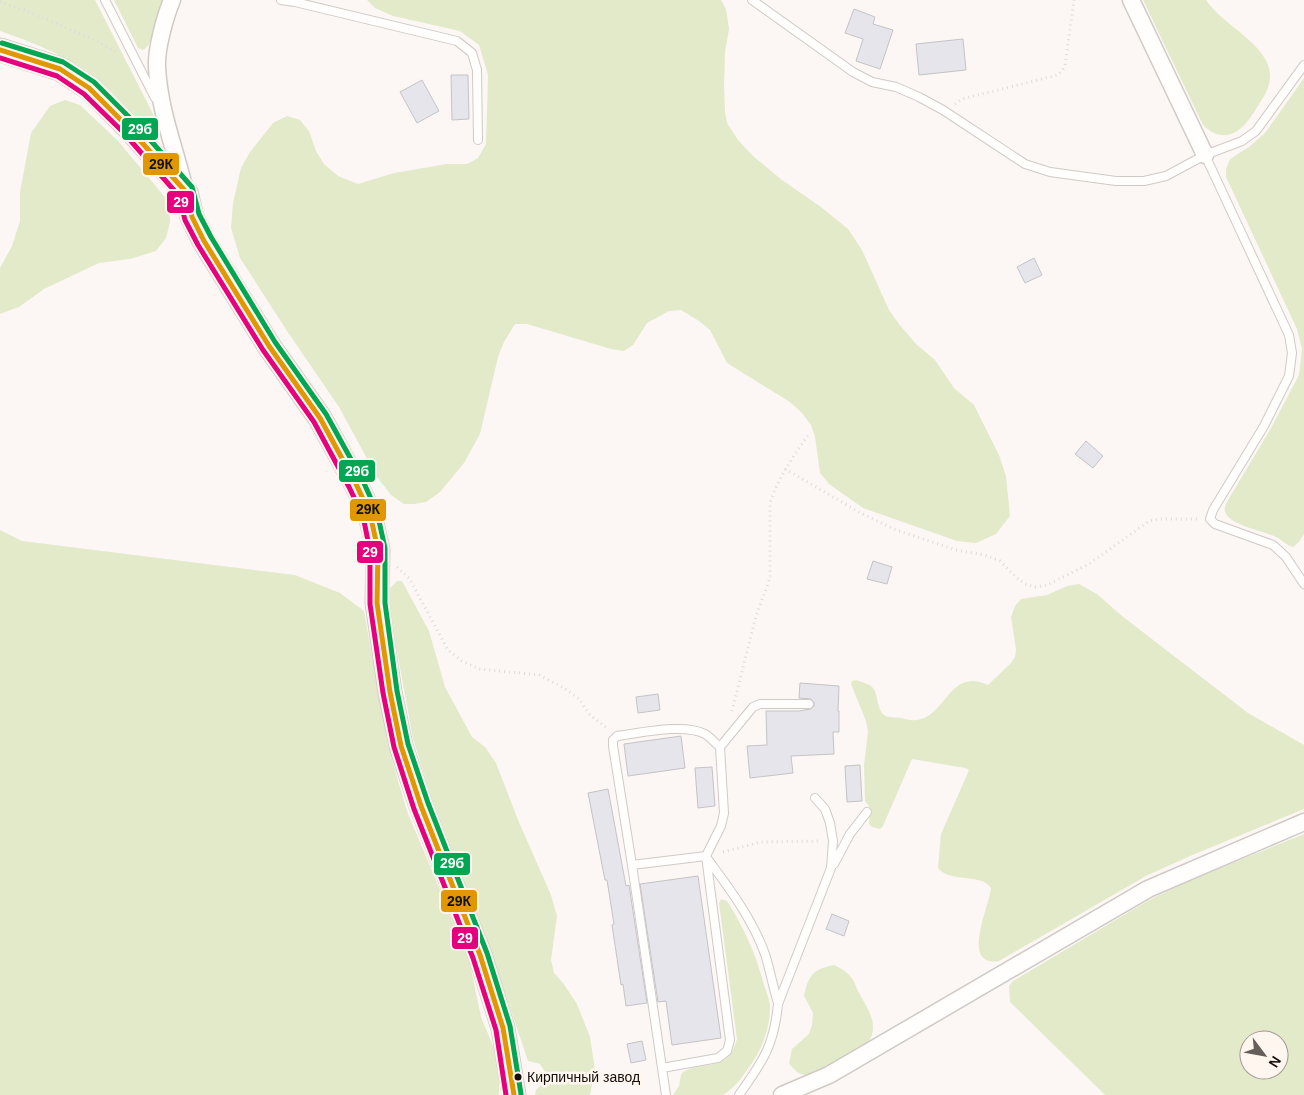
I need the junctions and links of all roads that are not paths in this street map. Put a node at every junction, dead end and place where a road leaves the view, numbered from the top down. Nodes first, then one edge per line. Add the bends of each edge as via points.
1 (105, 0) edge
2 (172, 0) edge
3 (281, 0) edge
4 (752, 0) edge
5 (1131, 0) edge
6 (0, 50) edge
7 (1304, 65) edge
8 (163, 113) junction
9 (478, 140) dead end
10 (1205, 155) junction
11 (186, 192) junction
12 (1304, 584) edge
13 (809, 704) dead end
14 (720, 747) junction
15 (815, 798) dead end
16 (866, 812) dead end
17 (1304, 822) edge
18 (706, 856) junction
19 (632, 865) junction
20 (831, 868) junction
21 (778, 1004) junction
22 (662, 1068) junction
23 (514, 1095) edge
24 (666, 1095) edge
25 (739, 1095) edge
26 (782, 1095) edge

1 - 8 lane
2 - 8 street via 156,65
3 - 9 lane via 457,41 472,53 478,70
4 - 10 lane via 853,72 872,82 920,97 1025,164 1050,172 1116,181 1144,180 1166,176
5 - 10 street
6 - 11 main road via 60,69 89,88
7 - 10 lane via 1256,131 1242,141
8 - 11 street
10 - 12 lane via 1289,335 1292,353 1289,376 1210,519 1215,524 1273,545 1286,557
11 - 23 main road via 192,217 204,241 269,346 320,418 370,514 378,550 377,603 390,692 402,746 421,806 480,955 503,1028
13 - 14 lane via 760,704 753,707
14 - 18 lane via 724,813
14 - 19 lane via 707,735 683,728 617,736 613,740
15 - 20 lane via 830,823 833,841
16 - 20 lane
17 - 26 street via 1148,889 828,1075
18 - 19 lane
18 - 21 lane via 750,921 764,954
18 - 22 lane via 730,1040 727,1051 718,1058
19 - 22 lane
20 - 21 lane
21 - 25 lane via 776,1027 768,1051
22 - 24 lane

